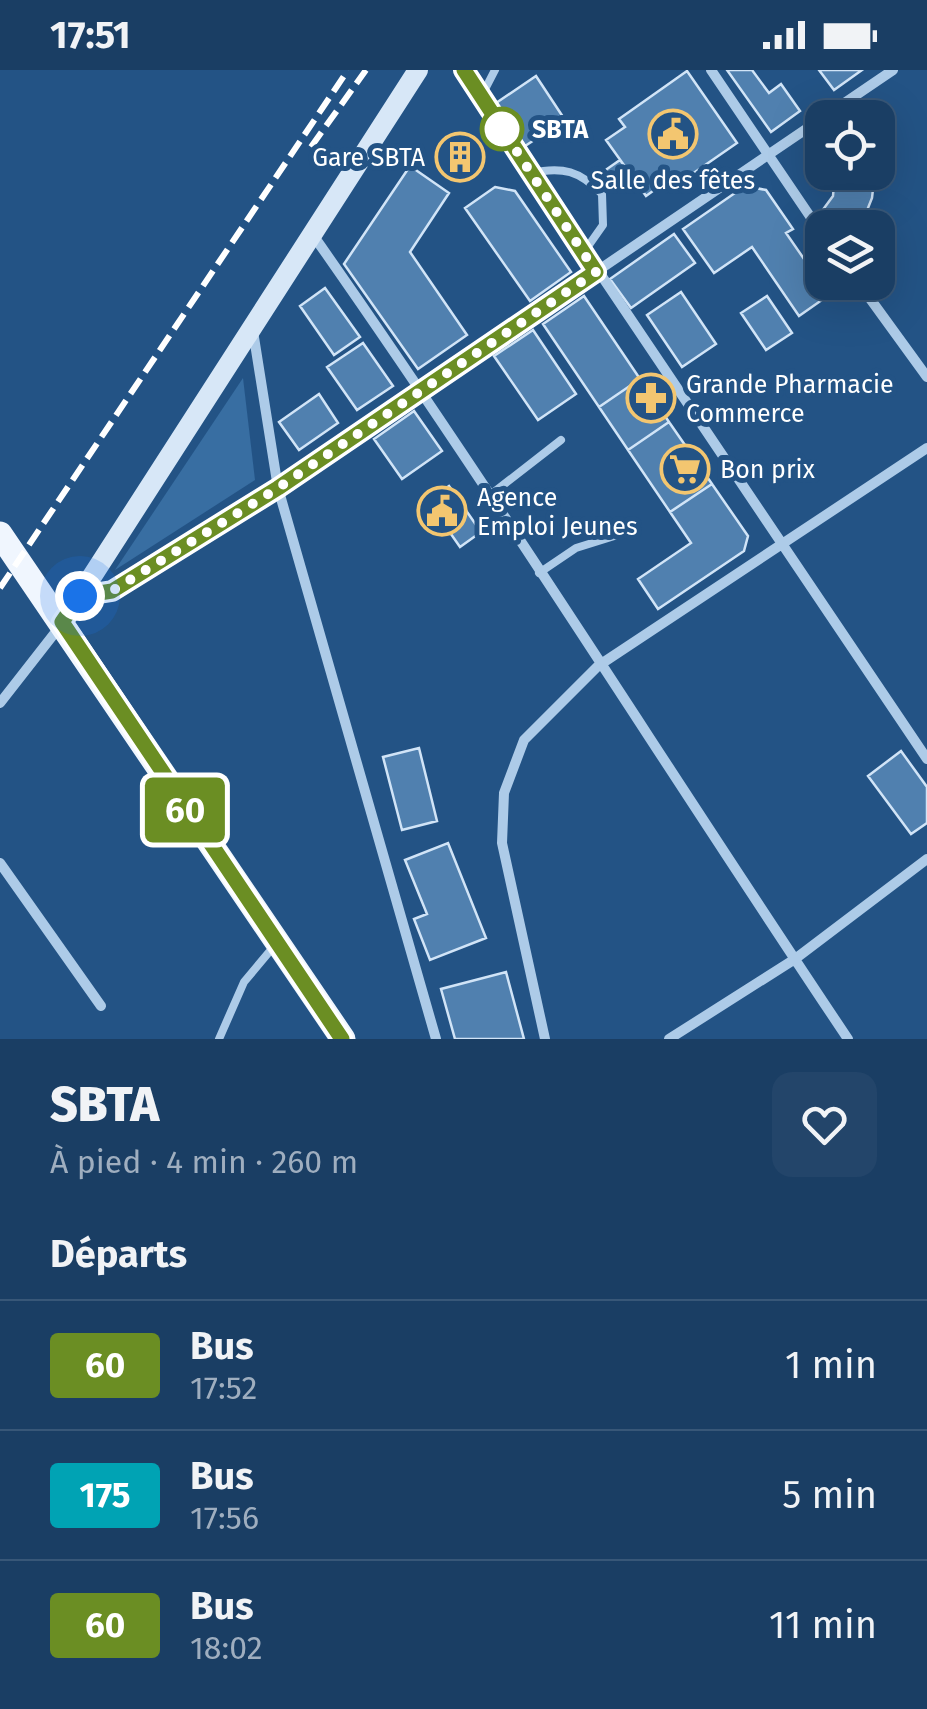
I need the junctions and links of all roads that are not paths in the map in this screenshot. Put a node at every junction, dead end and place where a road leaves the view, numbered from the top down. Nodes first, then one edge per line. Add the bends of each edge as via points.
1 (418, 70) edge
2 (464, 70) edge
3 (494, 70) edge
4 (710, 70) edge
5 (892, 70) edge
6 (481, 97) junction
7 (764, 154) junction
8 (531, 173) junction
9 (805, 211) edge
10 (312, 234) junction
11 (583, 253) junction
12 (596, 272) junction
13 (871, 300) edge
14 (252, 330) junction
15 (927, 377) edge
16 (421, 389) junction
17 (561, 440) dead end
18 (927, 448) edge
19 (278, 488) junction
20 (490, 496) junction
21 (624, 533) dead end
22 (0, 534) edge
23 (783, 544) junction
24 (539, 572) junction
25 (80, 596) junction
26 (62, 622) junction
27 (598, 666) junction
28 (0, 703) edge
29 (927, 759) edge
30 (927, 859) edge
31 (0, 864) edge
32 (277, 944) junction
33 (794, 960) junction
34 (101, 1006) dead end
35 (220, 1039) edge
36 (342, 1039) edge
37 (436, 1039) edge
38 (545, 1039) edge
39 (668, 1039) edge
40 (848, 1039) edge

1 - 10 main road
2 - 6 street
3 - 6 lane
4 - 7 street
5 - 7 street
6 - 8 street
7 - 9 street
7 - 12 street
8 - 11 street
8 - 11 lane via 556,168 585,176 602,194 603,225
10 - 14 main road
10 - 16 street
11 - 12 street
12 - 16 street
12 - 23 street
13 - 15 street
14 - 19 street
14 - 25 main road
16 - 19 street
16 - 20 street
17 - 20 lane
18 - 23 street
19 - 25 street via 112,591
19 - 37 street
20 - 24 street
21 - 24 lane via 576,548
22 - 26 main road
23 - 27 street
23 - 29 street
24 - 27 street
25 - 26 main road
26 - 28 street
26 - 32 main road
27 - 33 street
27 - 38 street via 524,740 504,793 502,843
30 - 33 street
31 - 34 street
32 - 35 lane via 244,982
32 - 36 main road
33 - 39 street
33 - 40 street

